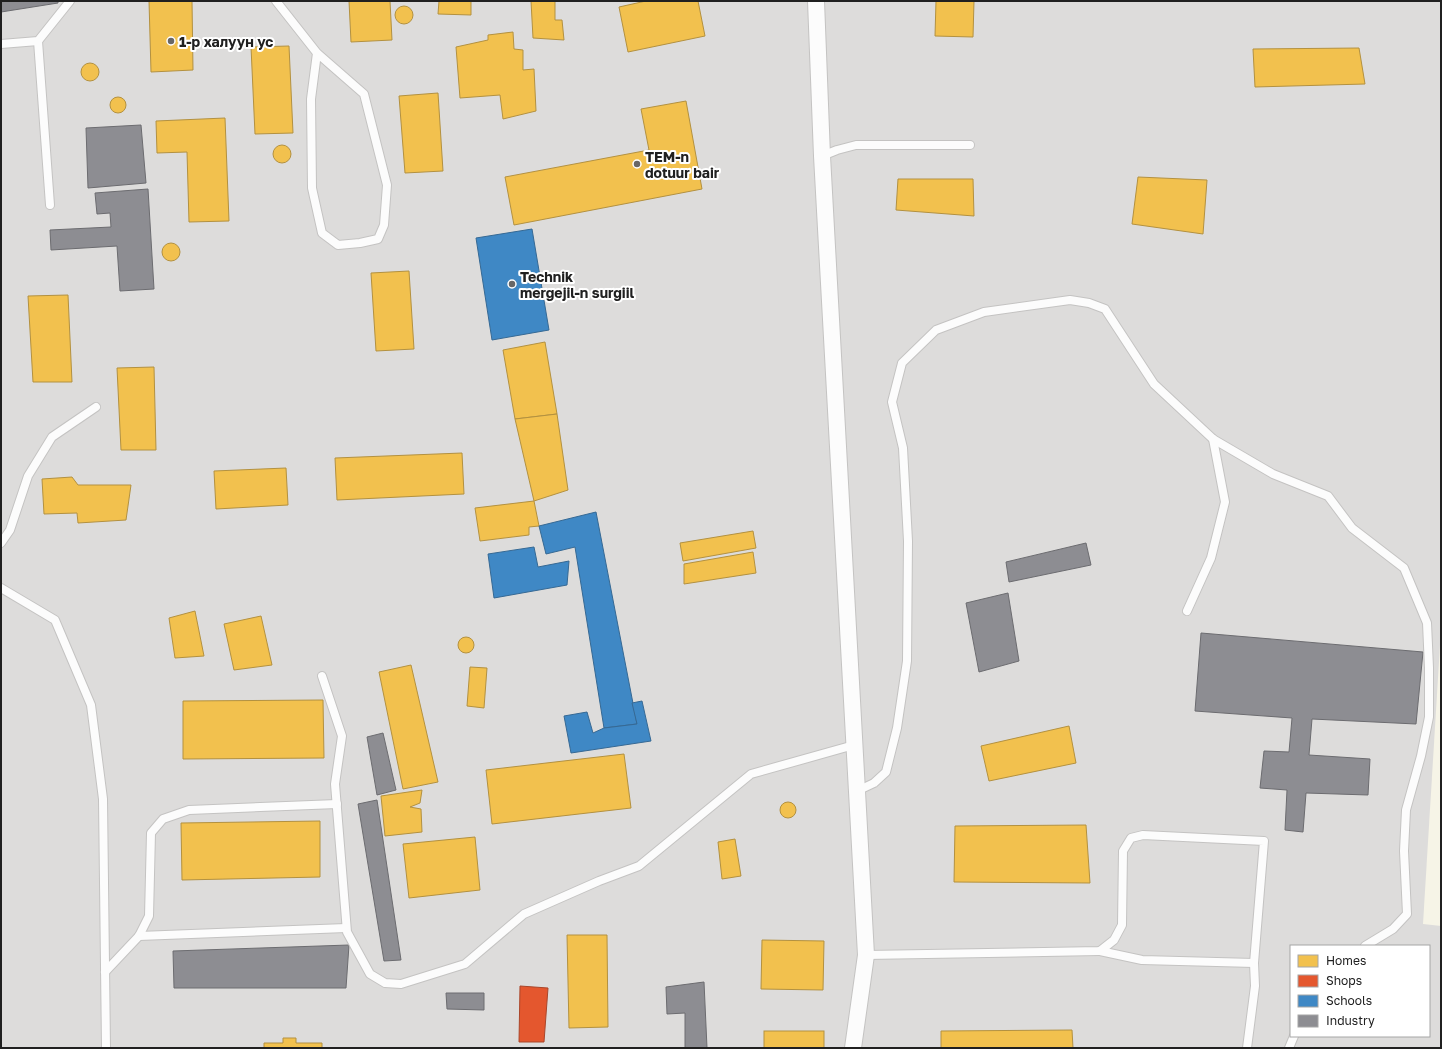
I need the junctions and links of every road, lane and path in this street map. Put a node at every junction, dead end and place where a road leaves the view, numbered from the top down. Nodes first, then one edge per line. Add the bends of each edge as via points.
1 (70, 1) edge
2 (276, 1) edge
3 (816, 1) edge
4 (38, 41) junction
5 (1, 44) edge
6 (317, 53) junction
7 (970, 145) dead end
8 (822, 156) junction
9 (50, 205) dead end
10 (96, 407) dead end
11 (1213, 439) junction
12 (1, 543) edge
13 (1, 588) edge
14 (1187, 611) dead end
15 (322, 676) dead end
16 (854, 746) junction
17 (857, 791) junction
18 (337, 804) junction
19 (346, 928) junction
20 (139, 936) junction
21 (1367, 945) edge
22 (1100, 951) junction
23 (866, 955) junction
24 (1254, 963) junction
25 (105, 972) junction
26 (1294, 1037) edge
27 (106, 1048) edge
28 (853, 1048) edge
29 (1247, 1048) edge
30 (1289, 1048) edge

1 - 4 lane
2 - 6 lane
3 - 8 street
4 - 5 lane
4 - 9 lane
6 - 6 lane via 364,94 387,185 384,225 381,232 378,238 360,244 338,245 322,234 312,188 311,99
7 - 8 lane via 856,145
8 - 16 street
10 - 12 lane via 52,437 28,476 10,530
11 - 14 lane via 1225,502 1211,558
11 - 17 lane via 1154,384 1105,309 1089,303 1070,300 984,312 936,330 902,363 892,402 903,448 908,541 907,661 897,728 886,772 874,783
11 - 21 lane via 1273,474 1328,496 1352,528 1404,568 1427,623 1429,717 1406,810 1404,851 1407,914 1393,929
13 - 25 lane via 55,620 91,705 103,799
15 - 18 lane via 342,736 335,784
16 - 17 street
16 - 19 lane via 751,774 639,866 524,914 465,964 401,984 385,983 370,974
17 - 23 street
18 - 19 lane
18 - 20 lane via 189,810 163,819 150,833 149,916
19 - 20 lane
20 - 25 lane
22 - 23 lane
22 - 24 lane via 1142,960
22 - 24 lane via 1114,940 1122,925 1124,851 1130,838 1143,835 1264,841
23 - 28 street
24 - 29 lane via 1256,986
25 - 27 lane
26 - 30 lane

